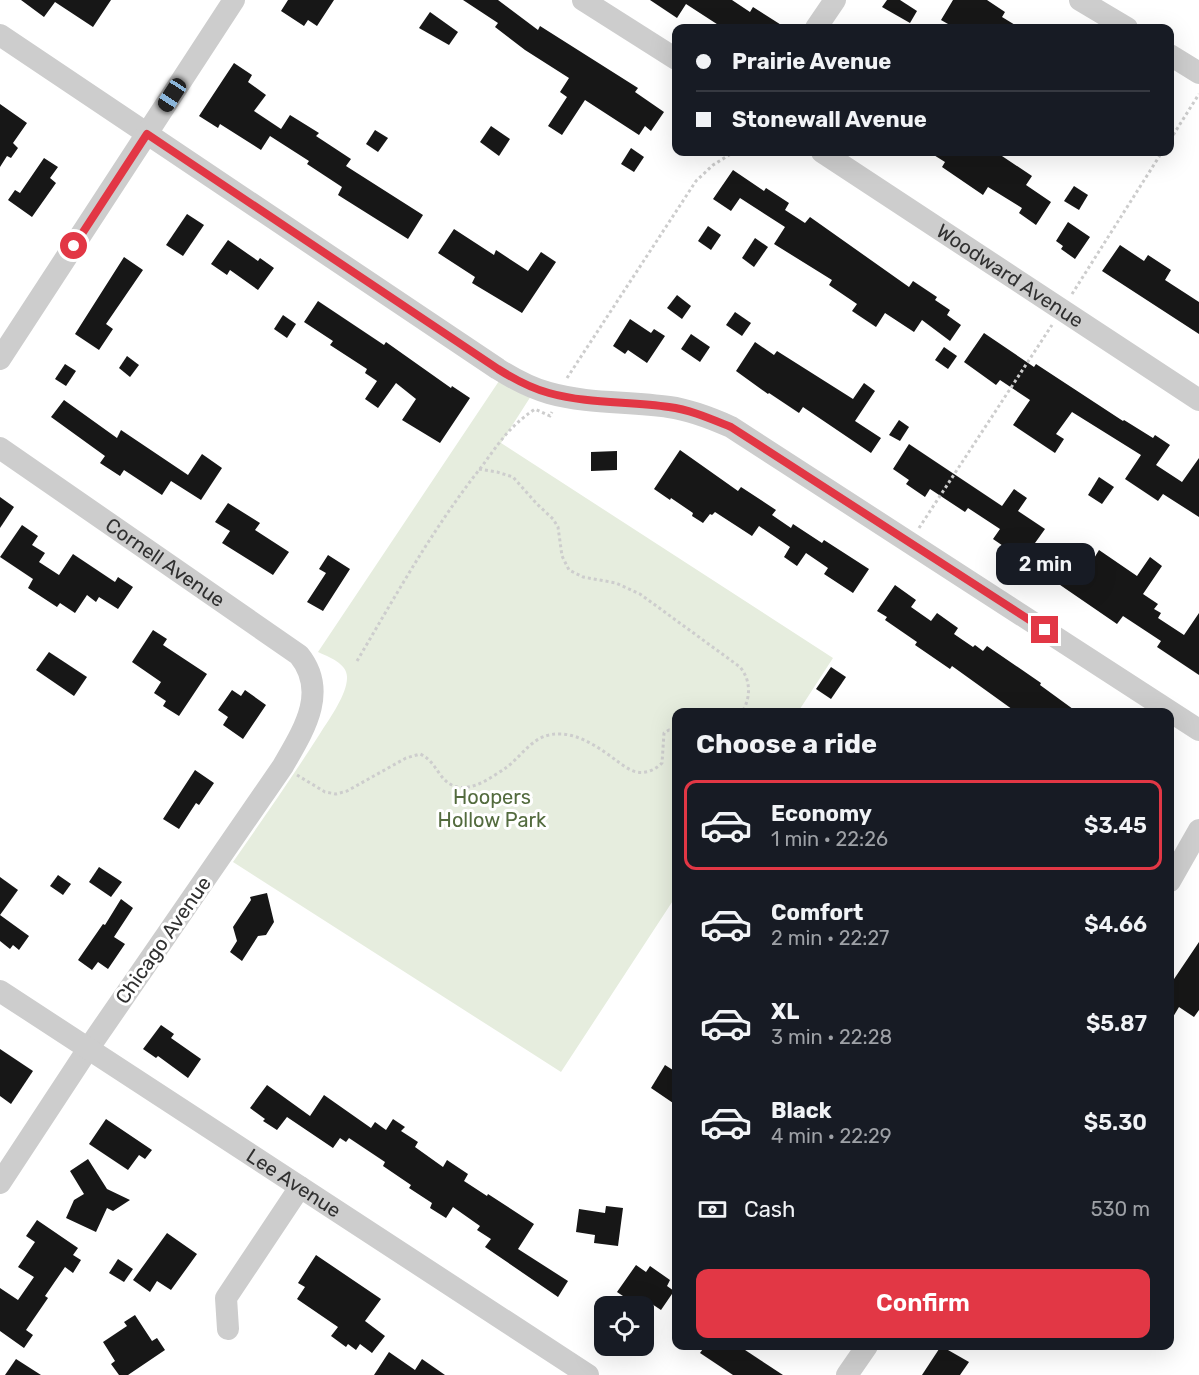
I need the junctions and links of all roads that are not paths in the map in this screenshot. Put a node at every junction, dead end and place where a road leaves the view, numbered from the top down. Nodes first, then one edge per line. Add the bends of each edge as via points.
1 (234, 0) edge
2 (583, 0) edge
3 (835, 0) edge
4 (1080, 0) edge
5 (819, 24) edge
6 (1120, 24) edge
7 (0, 35) edge
8 (672, 56) edge
9 (1174, 57) edge
10 (1199, 73) edge
11 (147, 134) junction
12 (828, 156) edge
13 (0, 359) edge
14 (1199, 400) edge
15 (0, 448) edge
16 (314, 691) joint
17 (1165, 708) edge
18 (1174, 714) edge
19 (1199, 730) edge
20 (1199, 830) edge
21 (1174, 874) edge
22 (0, 991) edge
23 (88, 1049) junction
24 (0, 1183) edge
25 (300, 1187) junction
26 (228, 1329) dead end
27 (864, 1350) edge
28 (588, 1375) edge
29 (847, 1375) edge

1 - 11 street
2 - 8 street
3 - 5 street
4 - 6 street
7 - 11 street
9 - 10 street
11 - 13 street
11 - 17 street via 523,384 580,399 668,407 705,416 746,436
12 - 14 street, Woodward Avenue
15 - 16 street, Cornell Avenue via 299,655 307,665
16 - 23 street, Chicago Avenue via 306,721 283,766
18 - 19 street
20 - 21 street
22 - 23 street, Lee Avenue
23 - 24 street, Chicago Avenue
23 - 25 street, Lee Avenue
25 - 26 street via 226,1298
25 - 28 street, Lee Avenue
27 - 29 street

